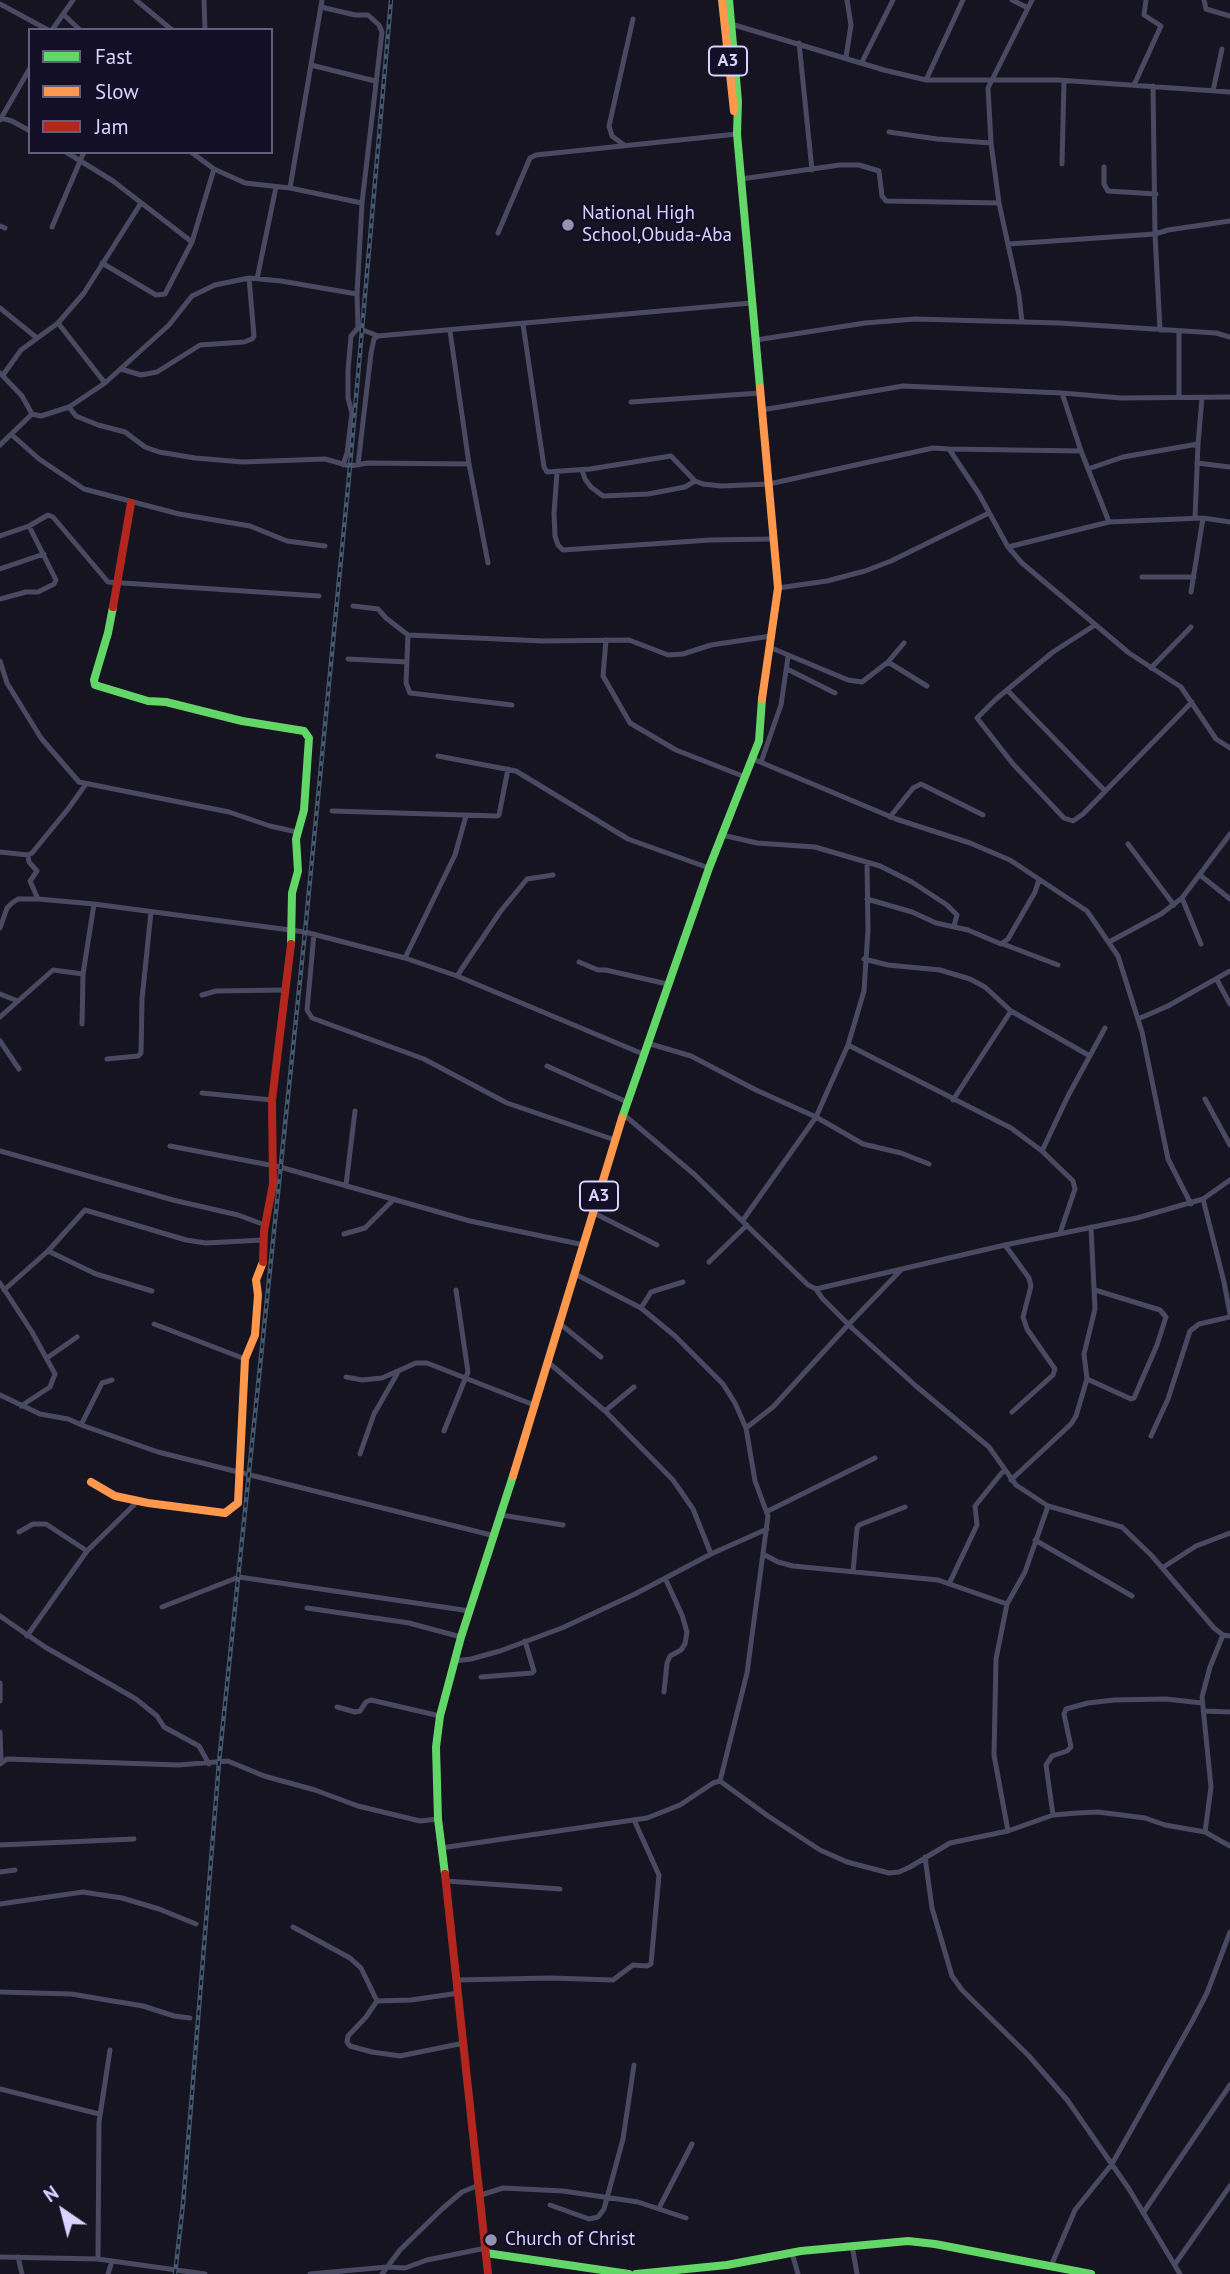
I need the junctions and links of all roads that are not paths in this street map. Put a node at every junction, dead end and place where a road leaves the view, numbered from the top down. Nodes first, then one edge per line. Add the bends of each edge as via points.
1 (74, 0) edge
2 (136, 0) edge
3 (204, 0) edge
4 (722, 0) edge
5 (729, 0) edge
6 (847, 0) edge
7 (893, 0) edge
8 (963, 0) edge
9 (1012, 0) edge
10 (1032, 0) edge
11 (1146, 0) edge
12 (1204, 0) edge
13 (322, 3) edge
14 (0, 4) edge
15 (1028, 8) junction
16 (63, 14) junction
17 (1230, 16) edge
18 (633, 19) dead end
19 (732, 24) junction
20 (46, 28) edge
21 (52, 28) edge
22 (78, 28) edge
23 (170, 28) edge
24 (205, 28) edge
25 (799, 43) junction
26 (1222, 49) dead end
27 (846, 57) junction
28 (862, 62) junction
29 (311, 65) junction
30 (28, 71) edge
31 (926, 80) junction
32 (375, 81) junction
33 (989, 81) junction
34 (1064, 81) junction
35 (1134, 85) junction
36 (1153, 86) junction
37 (1213, 91) junction
38 (1230, 92) edge
39 (0, 119) edge
40 (737, 122) junction
41 (28, 130) edge
42 (889, 132) dead end
43 (737, 134) junction
44 (991, 143) junction
45 (624, 145) junction
46 (69, 154) edge
47 (83, 154) edge
48 (194, 154) edge
49 (79, 160) junction
50 (1062, 164) dead end
51 (1104, 167) dead end
52 (214, 169) junction
53 (812, 170) junction
54 (741, 179) junction
55 (276, 187) junction
56 (290, 188) junction
57 (1156, 194) junction
58 (142, 203) junction
59 (362, 203) junction
60 (999, 203) junction
61 (1230, 221) edge
62 (52, 226) dead end
63 (498, 233) dead end
64 (1155, 234) junction
65 (192, 242) junction
66 (1009, 244) junction
67 (102, 264) junction
68 (249, 278) junction
69 (257, 279) junction
70 (357, 294) junction
71 (751, 303) junction
72 (0, 308) edge
73 (1022, 322) junction
74 (58, 323) junction
75 (523, 324) junction
76 (358, 328) junction
77 (1160, 330) junction
78 (450, 331) junction
79 (1179, 331) junction
80 (378, 336) junction
81 (1230, 337) edge
82 (37, 338) junction
83 (756, 340) junction
84 (121, 369) junction
85 (1, 374) edge
86 (105, 383) junction
87 (760, 393) junction
88 (1062, 393) junction
89 (1179, 397) junction
90 (1230, 397) edge
91 (1202, 398) junction
92 (631, 402) dead end
93 (69, 407) junction
94 (762, 410) junction
95 (32, 414) junction
96 (12, 435) junction
97 (1198, 444) junction
98 (0, 445) edge
99 (949, 449) junction
100 (1081, 451) junction
101 (1197, 463) junction
102 (468, 464) junction
103 (343, 465) junction
104 (358, 465) junction
105 (1230, 467) edge
106 (1088, 469) junction
107 (582, 470) junction
108 (556, 472) junction
109 (695, 481) junction
110 (769, 484) junction
111 (131, 502) junction
112 (989, 513) junction
113 (1203, 517) junction
114 (1195, 518) junction
115 (1109, 522) junction
116 (1230, 522) edge
117 (29, 526) junction
118 (0, 536) edge
119 (774, 540) junction
120 (325, 546) dead end
121 (1008, 547) junction
122 (44, 554) junction
123 (488, 562) dead end
124 (0, 569) edge
125 (1142, 577) dead end
126 (1194, 577) junction
127 (117, 583) junction
128 (778, 588) junction
129 (1191, 592) dead end
130 (319, 596) dead end
131 (0, 599) edge
132 (353, 606) dead end
133 (1094, 625) junction
134 (1191, 627) dead end
135 (408, 635) junction
136 (771, 636) junction
137 (606, 640) junction
138 (904, 643) dead end
139 (769, 647) junction
140 (788, 657) junction
141 (348, 659) dead end
142 (0, 661) edge
143 (407, 662) junction
144 (888, 662) junction
145 (1151, 668) junction
146 (787, 669) junction
147 (927, 686) dead end
148 (1007, 690) junction
149 (835, 693) dead end
150 (1192, 702) junction
151 (512, 705) dead end
152 (1230, 748) edge
153 (438, 756) dead end
154 (757, 760) junction
155 (508, 769) junction
156 (745, 777) junction
157 (86, 784) junction
158 (1105, 791) junction
159 (332, 811) dead end
160 (983, 815) dead end
161 (466, 816) junction
162 (890, 817) junction
163 (297, 832) junction
164 (1230, 834) edge
165 (722, 835) junction
166 (1128, 844) dead end
167 (0, 852) edge
168 (28, 855) junction
169 (867, 863) junction
170 (709, 868) junction
171 (554, 875) dead end
172 (1200, 875) junction
173 (1039, 880) junction
174 (1182, 898) junction
175 (38, 899) junction
176 (867, 899) junction
177 (1230, 899) edge
178 (94, 904) junction
179 (1174, 905) junction
180 (151, 912) junction
181 (954, 926) junction
182 (0, 928) edge
183 (292, 930) junction
184 (314, 934) junction
185 (1109, 942) junction
186 (1003, 944) junction
187 (1201, 944) dead end
188 (405, 958) junction
189 (864, 959) junction
190 (579, 962) dead end
191 (1058, 965) dead end
192 (1230, 971) edge
193 (83, 974) junction
194 (457, 976) junction
195 (1217, 979) junction
196 (667, 984) junction
197 (286, 990) junction
198 (0, 994) edge
199 (202, 995) dead end
200 (18, 1001) junction
201 (1230, 1004) edge
202 (1011, 1012) junction
203 (0, 1017) edge
204 (1138, 1019) junction
205 (82, 1024) dead end
206 (1105, 1028) dead end
207 (0, 1041) edge
208 (647, 1043) junction
209 (848, 1045) junction
210 (643, 1054) junction
211 (1090, 1056) junction
212 (107, 1059) dead end
213 (547, 1066) dead end
214 (19, 1069) dead end
215 (202, 1093) dead end
216 (1205, 1099) dead end
217 (272, 1100) junction
218 (953, 1100) junction
219 (627, 1102) junction
220 (355, 1111) dead end
221 (624, 1114) junction
222 (816, 1117) junction
223 (615, 1140) junction
224 (1230, 1145) edge
225 (170, 1146) dead end
226 (0, 1151) edge
227 (1042, 1151) junction
228 (929, 1164) dead end
229 (273, 1166) junction
230 (1230, 1180) edge
231 (346, 1185) junction
232 (394, 1199) junction
233 (1203, 1199) junction
234 (1191, 1204) junction
235 (594, 1213) junction
236 (745, 1223) junction
237 (265, 1225) junction
238 (1091, 1227) junction
239 (1060, 1233) junction
240 (344, 1234) dead end
241 (263, 1240) junction
242 (584, 1245) junction
243 (657, 1245) dead end
244 (1005, 1245) junction
245 (48, 1251) junction
246 (709, 1262) dead end
247 (902, 1269) junction
248 (575, 1274) junction
249 (1227, 1281) edge
250 (684, 1282) dead end
251 (0, 1283) edge
252 (816, 1289) junction
253 (5, 1290) junction
254 (456, 1290) dead end
255 (1095, 1290) junction
256 (152, 1291) dead end
257 (641, 1308) junction
258 (1230, 1316) edge
259 (559, 1323) junction
260 (154, 1324) dead end
261 (848, 1325) junction
262 (77, 1337) dead end
263 (601, 1357) dead end
264 (47, 1358) junction
265 (245, 1359) junction
266 (547, 1361) junction
267 (399, 1372) junction
268 (346, 1377) dead end
269 (466, 1379) junction
270 (1087, 1379) junction
271 (113, 1380) dead end
272 (634, 1387) dead end
273 (0, 1395) edge
274 (9, 1400) junction
275 (0, 1405) edge
276 (534, 1405) junction
277 (21, 1406) junction
278 (605, 1410) junction
279 (1012, 1412) dead end
280 (81, 1425) junction
281 (746, 1428) junction
282 (444, 1431) dead end
283 (1151, 1436) dead end
284 (360, 1454) dead end
285 (875, 1458) dead end
286 (1004, 1470) junction
287 (239, 1472) junction
288 (1012, 1480) junction
289 (91, 1482) dead end
290 (138, 1501) junction
291 (1048, 1506) junction
292 (905, 1507) dead end
293 (768, 1511) junction
294 (501, 1515) junction
295 (563, 1525) dead end
296 (767, 1530) junction
297 (19, 1532) dead end
298 (1230, 1533) edge
299 (495, 1536) junction
300 (1035, 1540) junction
301 (87, 1551) junction
302 (711, 1554) junction
303 (764, 1554) junction
304 (1162, 1568) junction
305 (853, 1572) junction
306 (665, 1578) junction
307 (949, 1584) junction
308 (1132, 1596) dead end
309 (1007, 1604) junction
310 (162, 1607) dead end
311 (307, 1608) dead end
312 (470, 1611) junction
313 (0, 1616) edge
314 (27, 1636) junction
315 (1227, 1636) edge
316 (461, 1637) junction
317 (525, 1642) junction
318 (455, 1661) junction
319 (481, 1677) dead end
320 (0, 1683) edge
321 (664, 1692) dead end
322 (0, 1701) edge
323 (1202, 1703) junction
324 (337, 1707) dead end
325 (1203, 1711) junction
326 (1230, 1712) edge
327 (440, 1716) junction
328 (0, 1732) edge
329 (1, 1763) edge
330 (209, 1764) junction
331 (720, 1781) junction
332 (1053, 1815) junction
333 (438, 1819) junction
334 (634, 1820) junction
335 (1008, 1831) junction
336 (1205, 1832) junction
337 (134, 1839) dead end
338 (0, 1845) edge
339 (1230, 1846) edge
340 (441, 1848) junction
341 (925, 1857) junction
342 (15, 1870) dead end
343 (0, 1872) edge
344 (446, 1881) junction
345 (559, 1889) dead end
346 (0, 1903) edge
347 (196, 1924) dead end
348 (293, 1927) dead end
349 (1230, 1932) edge
350 (458, 1980) junction
351 (0, 1992) edge
352 (459, 1993) junction
353 (377, 2001) junction
354 (190, 2018) dead end
355 (464, 2043) junction
356 (110, 2050) dead end
357 (634, 2065) dead end
358 (1230, 2085) edge
359 (0, 2090) edge
360 (99, 2114) junction
361 (692, 2144) dead end
362 (1112, 2164) junction
363 (480, 2184) junction
364 (1230, 2186) edge
365 (481, 2195) junction
366 (609, 2197) junction
367 (550, 2205) dead end
368 (659, 2208) junction
369 (1143, 2213) junction
370 (687, 2218) dead end
371 (852, 2245) junction
372 (486, 2250) junction
373 (792, 2253) junction
374 (0, 2257) edge
375 (18, 2257) junction
376 (98, 2259) junction
377 (112, 2261) junction
378 (1174, 2264) junction
379 (1051, 2266) junction
380 (387, 2267) junction
381 (22, 2274) edge
382 (108, 2274) edge
383 (205, 2274) edge
384 (310, 2274) edge
385 (382, 2274) edge
386 (488, 2274) edge
387 (629, 2274) edge
388 (636, 2274) edge
389 (798, 2274) edge
390 (857, 2274) edge
391 (1091, 2274) edge
392 (1180, 2274) edge

1 - 16 street
2 - 23 street
3 - 24 street
4 - 40 main road, A3
5 - 19 main road, A3
6 - 27 street via 851,26
7 - 28 street
8 - 31 street
9 - 15 street
10 - 15 street
11 - 35 street via 1144,15 1161,26
12 - 17 street via 1206,9
13 - 29 street
13 - 32 street via 368,15 379,25
14 - 20 street
15 - 33 street
16 - 21 street
16 - 22 street
18 - 45 street via 609,126 612,136
19 - 25 street
19 - 40 main road, A3
25 - 27 street
25 - 53 street
26 - 37 street
27 - 28 street
28 - 31 street
29 - 32 street
29 - 56 street
30 - 39 street
31 - 33 street
32 - 59 street
33 - 34 street
33 - 44 street
34 - 35 street
34 - 50 street
35 - 36 street
36 - 37 street
36 - 57 street
37 - 38 street
39 - 41 street
40 - 43 main road, A3
42 - 44 street
43 - 45 street
43 - 54 main road, A3
44 - 60 street
45 - 63 street via 530,158
46 - 49 street
47 - 49 street
48 - 52 street
49 - 58 street
49 - 62 street
51 - 57 street via 1108,191
52 - 55 street via 245,183
52 - 65 street
53 - 54 street
53 - 60 street via 851,165 874,168 881,177 886,201
54 - 71 main road, A3
55 - 56 street
55 - 69 street
56 - 59 street
57 - 64 street
58 - 65 street
58 - 67 street
59 - 70 street
60 - 66 street
61 - 64 street
64 - 66 street
64 - 77 street
65 - 67 street via 162,296
66 - 73 street
67 - 74 street
68 - 69 street
68 - 84 street via 200,291
68 - 84 street via 252,339 200,345 158,373 141,375
69 - 70 street
70 - 76 street
71 - 75 street
71 - 83 main road, A3
72 - 82 street
73 - 77 street
73 - 83 street via 884,321
74 - 82 street
74 - 86 street
75 - 78 street
75 - 108 street via 544,467
76 - 80 street
76 - 103 street via 351,338 348,397 352,414
77 - 79 street
78 - 80 street
78 - 102 street
79 - 81 street
79 - 89 street
80 - 104 street via 371,353
82 - 85 street
83 - 87 main road, A3
84 - 86 street
85 - 95 street
86 - 93 street
87 - 92 street
87 - 94 main road, A3
88 - 89 street
88 - 94 street via 903,386
88 - 100 street
89 - 91 street
90 - 91 street
91 - 97 street
93 - 95 street via 41,416
93 - 103 street via 76,416 125,432 159,452 243,462 325,459
94 - 110 main road, A3
95 - 96 street
96 - 98 street
96 - 111 street via 84,489
97 - 101 street
97 - 106 street via 1123,457
99 - 100 street
99 - 110 street via 933,448
99 - 112 street
100 - 106 street
101 - 105 street
101 - 114 street
102 - 104 street
102 - 123 street
103 - 104 street
106 - 115 street
107 - 108 street
107 - 109 street via 671,456
107 - 109 street via 591,487 603,496 648,494
108 - 119 street via 555,536 563,550
109 - 110 street via 710,486
110 - 119 main road, A3
111 - 120 street via 250,526 287,541
111 - 127 main road
112 - 121 street
112 - 128 street via 865,571
113 - 114 street
113 - 116 street
113 - 126 street
114 - 115 street
115 - 121 street
117 - 118 street
117 - 122 street
117 - 127 street via 51,515 106,579
119 - 128 main road, A3
121 - 133 street via 1033,575
122 - 124 street
122 - 131 street via 56,576 54,584
125 - 126 street
126 - 129 street
127 - 130 street
127 - 163 main road via 95,685 148,701 306,732 304,810
128 - 136 main road, A3
132 - 135 street via 378,609
133 - 145 street
133 - 148 street
134 - 145 street
135 - 137 street via 542,642
135 - 143 street
136 - 137 street via 668,655 629,640
136 - 139 main road, A3
137 - 156 street via 603,676 630,723 676,750
138 - 144 street
139 - 140 street
139 - 154 main road, A3
140 - 144 street via 862,682
140 - 146 street
141 - 143 street
142 - 157 street via 7,683 41,738 75,779
143 - 151 street via 407,687 413,694
144 - 147 street
145 - 150 street via 1181,687
146 - 149 street
146 - 154 street via 781,705
148 - 158 street
148 - 158 street via 977,720 1049,804 1073,821
150 - 152 street via 1216,739
150 - 158 street
153 - 155 street
154 - 156 main road, A3
154 - 162 street
155 - 161 street via 499,815
155 - 170 street via 628,839
156 - 165 main road, A3
157 - 163 street via 229,812
157 - 168 street
159 - 161 street
160 - 162 street via 921,784
161 - 188 street via 455,855
162 - 173 street via 996,854
163 - 183 main road
164 - 172 street
165 - 169 street via 815,847
165 - 170 main road, A3
166 - 179 street
167 - 168 street
168 - 175 street via 37,871 30,881
169 - 176 street
169 - 181 street via 912,882 947,905 957,915
170 - 196 main road, A3
171 - 194 street via 527,879
172 - 174 street
172 - 177 street
173 - 185 street via 1084,908
173 - 186 street
174 - 179 street
174 - 187 street
175 - 178 street
175 - 182 street via 12,903
176 - 181 street
176 - 189 street
178 - 180 street
178 - 193 street
179 - 185 street
180 - 183 street
180 - 212 street via 141,1053
181 - 186 street
183 - 184 street
183 - 197 main road
184 - 188 street
184 - 223 street via 307,1010 312,1018 425,1059 507,1103
185 - 204 street
186 - 191 street
188 - 194 street
189 - 202 street via 970,979
189 - 209 street via 863,997
190 - 196 street
192 - 195 street
193 - 200 street via 53,970
193 - 205 street
194 - 210 street
195 - 201 street
195 - 204 street
196 - 208 main road, A3
197 - 199 street
197 - 217 main road
198 - 200 street
200 - 203 street
202 - 211 street
202 - 218 street
204 - 234 street via 1166,1151
206 - 211 street
207 - 214 street
208 - 210 main road, A3
208 - 222 street via 691,1056
209 - 218 street
209 - 222 street
210 - 219 main road, A3
211 - 227 street
213 - 219 street
215 - 217 street
216 - 224 street
217 - 229 main road
218 - 227 street via 1011,1128
219 - 221 main road, A3
220 - 231 street
221 - 223 main road, A3
221 - 236 street
222 - 228 street via 863,1143
222 - 236 street
223 - 235 main road, A3
225 - 229 street
226 - 237 street
227 - 239 street via 1073,1181 1075,1189
229 - 231 street
229 - 237 main road
230 - 233 street
231 - 232 street
232 - 240 street via 365,1228
232 - 242 street
233 - 234 street
233 - 249 street
234 - 238 street
235 - 242 main road, A3
235 - 243 street
236 - 246 street
236 - 252 street
237 - 241 main road
238 - 239 street
238 - 255 street
239 - 244 street
241 - 245 street via 186,1240 85,1210
241 - 265 main road via 256,1280 257,1322
242 - 248 main road, A3
244 - 247 street
244 - 279 street via 1031,1286 1023,1317 1027,1329 1055,1369
245 - 253 street
245 - 256 street via 96,1274
247 - 252 street
247 - 261 street
248 - 257 street
248 - 259 main road, A3
249 - 258 street
250 - 257 street via 651,1292
251 - 253 street
252 - 261 street
253 - 264 street
254 - 269 street
255 - 270 street via 1084,1354
255 - 270 street via 1160,1310 1166,1317 1134,1398
257 - 281 street via 723,1384
258 - 283 street via 1190,1331
259 - 263 street
259 - 266 main road, A3
260 - 265 street
261 - 281 street via 773,1408
261 - 286 street via 989,1447
262 - 264 street
264 - 277 street via 55,1374 53,1381
265 - 287 main road
266 - 276 main road, A3
266 - 278 street
267 - 268 street via 362,1380
267 - 269 street via 427,1363
267 - 284 street via 378,1406
269 - 276 street
269 - 282 street
270 - 288 street via 1071,1424
271 - 280 street via 102,1383
272 - 278 street
273 - 274 street
274 - 275 street
274 - 277 street
276 - 294 main road, A3
277 - 280 street
278 - 302 street via 685,1495
280 - 287 street via 158,1452
281 - 293 street via 755,1481
285 - 293 street
286 - 288 street
286 - 307 street via 975,1506 977,1525
287 - 290 main road via 238,1503 225,1513
287 - 299 street
288 - 291 street
289 - 290 main road via 115,1496
290 - 301 street
291 - 300 street
291 - 304 street via 1122,1527
292 - 305 street via 859,1525
293 - 296 street
294 - 295 street
294 - 299 main road, A3
296 - 302 street
296 - 303 street
297 - 301 street via 33,1524 46,1524
298 - 304 street via 1196,1546
299 - 312 main road, A3
300 - 308 street
300 - 309 street via 1025,1572
301 - 314 street
302 - 306 street
303 - 305 street via 793,1566
303 - 331 street via 747,1673
304 - 315 street
305 - 307 street
306 - 317 street
306 - 321 street via 687,1632 681,1650 667,1663
307 - 309 street
309 - 335 street via 996,1659 994,1755
310 - 312 street via 239,1577
311 - 316 street via 409,1623
312 - 316 main road, A3
313 - 314 street
314 - 330 street via 136,1699 164,1727 200,1746
315 - 323 street via 1210,1667
316 - 318 main road, A3
317 - 318 street
317 - 319 street via 532,1673
318 - 327 main road, A3
320 - 322 street
323 - 325 street
323 - 332 street via 1114,1700 1066,1709 1071,1747 1052,1756 1046,1765
324 - 327 street via 360,1711 371,1700
325 - 326 street
325 - 336 street via 1211,1787
327 - 333 main road, A3
328 - 329 street
329 - 330 street via 7,1759
330 - 333 street via 229,1761 358,1806 420,1821
331 - 334 street via 666,1812
331 - 341 street via 795,1834 846,1862 889,1873
332 - 335 street
332 - 336 street via 1122,1814
333 - 340 main road, A3
334 - 340 street
334 - 350 street via 659,1875 651,1964 633,1965 613,1980
335 - 341 street via 950,1843
336 - 339 street
337 - 338 street
340 - 344 main road, A3
341 - 362 street via 939,1939 952,1976 1046,2074
342 - 343 street
344 - 345 street
344 - 350 main road, A3
346 - 347 street via 83,1892 122,1898
348 - 353 street via 350,1958 361,1968
349 - 362 street via 1207,1993
350 - 352 main road, A3
351 - 354 street via 71,1994
352 - 353 street
352 - 355 main road, A3
353 - 355 street via 348,2036 350,2046 400,2056
355 - 363 main road, A3
356 - 360 street
357 - 366 street
358 - 369 street
359 - 360 street
360 - 376 street
361 - 368 street
362 - 369 street
362 - 379 street via 1075,2210
363 - 365 main road, A3
363 - 380 street via 442,2209
364 - 378 street
365 - 366 street via 503,2188
365 - 372 main road, A3
366 - 367 street via 598,2217 589,2219
366 - 368 street
368 - 370 street
369 - 378 street
371 - 373 main road
371 - 379 main road via 908,2241
371 - 390 street
372 - 380 street via 405,2268
372 - 386 main road, A3
372 - 387 main road
373 - 388 main road
373 - 389 street
374 - 375 street
375 - 376 street
375 - 381 street
376 - 377 street
377 - 382 street
377 - 383 street
378 - 392 street
379 - 391 main road
380 - 384 street
380 - 385 street

